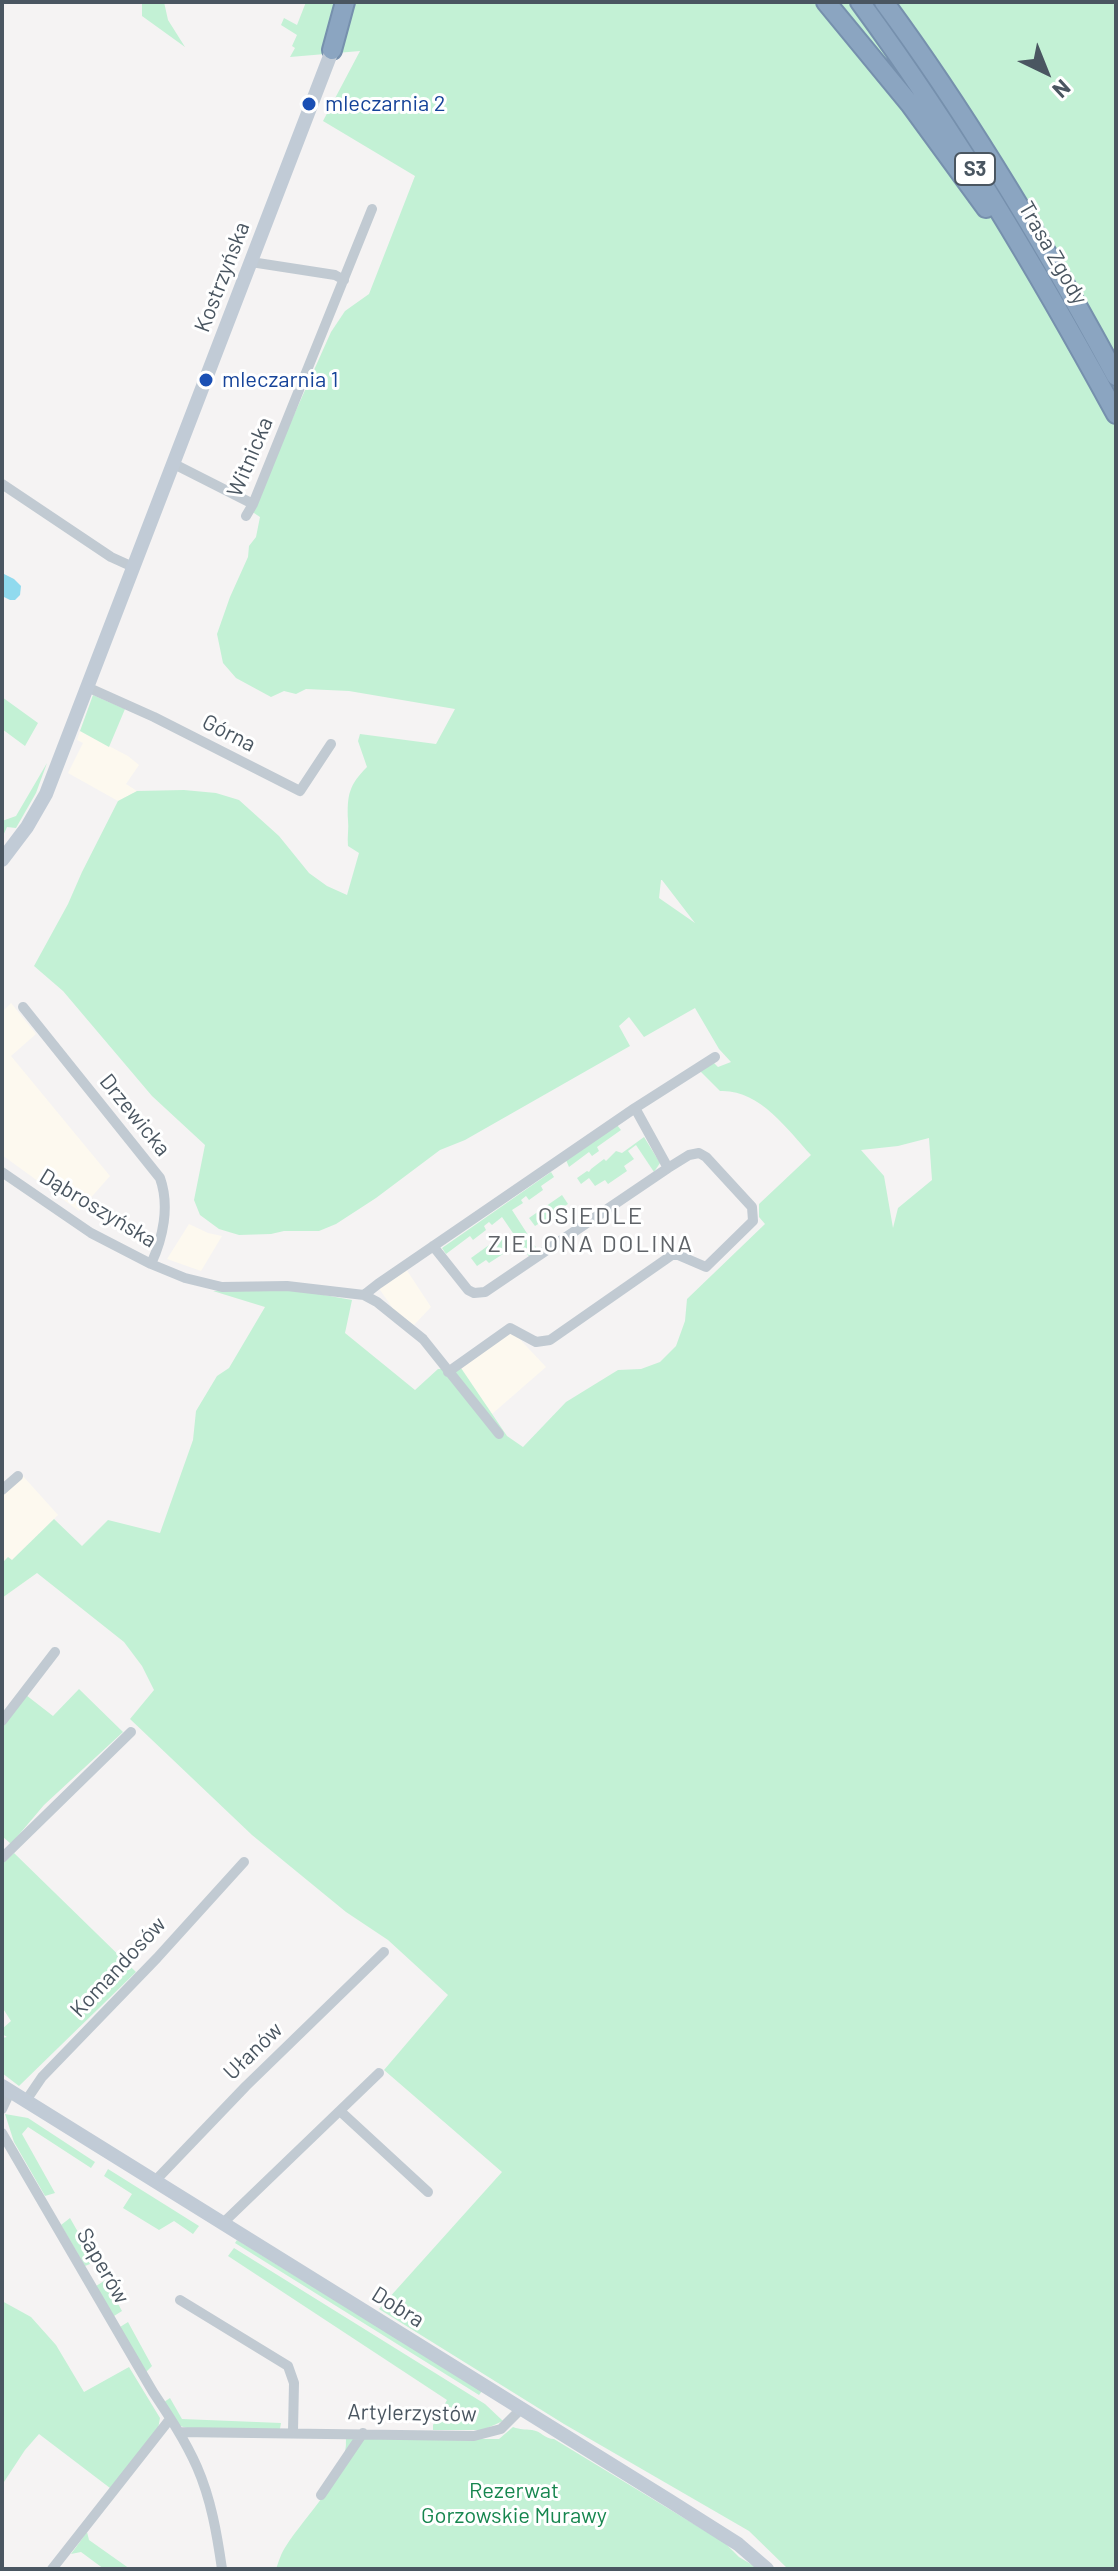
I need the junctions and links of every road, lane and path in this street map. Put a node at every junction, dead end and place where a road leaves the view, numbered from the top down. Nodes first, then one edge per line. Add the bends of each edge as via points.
1 (345, 2) edge
2 (351, 2) edge
3 (826, 2) edge
4 (860, 2) edge
5 (887, 2) edge
6 (332, 50) junction
7 (372, 209) dead end
8 (251, 262) junction
9 (344, 280) junction
10 (1078, 344) junction
11 (1116, 376) edge
12 (1116, 414) edge
13 (174, 464) junction
14 (2, 484) edge
15 (253, 504) junction
16 (246, 516) dead end
17 (133, 567) junction
18 (87, 687) junction
19 (331, 744) dead end
20 (2, 860) edge
21 (23, 1007) dead end
22 (715, 1057) dead end
23 (635, 1108) junction
24 (668, 1168) junction
25 (2, 1172) edge
26 (433, 1246) junction
27 (151, 1264) junction
28 (364, 1295) junction
29 (448, 1372) junction
30 (499, 1434) dead end
31 (18, 1476) dead end
32 (2, 1490) edge
33 (55, 1652) dead end
34 (2, 1721) edge
35 (131, 1732) dead end
36 (2, 1858) edge
37 (244, 1862) dead end
38 (384, 1952) dead end
39 (379, 2073) dead end
40 (6, 2089) edge
41 (25, 2102) junction
42 (2, 2109) edge
43 (340, 2111) junction
44 (2, 2133) edge
45 (154, 2182) junction
46 (428, 2192) dead end
47 (223, 2223) junction
48 (180, 2300) dead end
49 (521, 2409) junction
50 (170, 2419) junction
51 (293, 2431) junction
52 (179, 2432) junction
53 (363, 2433) junction
54 (321, 2495) dead end
55 (52, 2569) edge
56 (222, 2569) edge
57 (767, 2569) edge

1 - 6 highway
2 - 6 main road, Kostrzyńska
3 - 10 highway via 956,166
4 - 10 highway, Trasa Zgody / S3 via 967,156
5 - 11 highway, Trasa Zgody / S3 via 1020,208
6 - 8 main road, Kostrzyńska
7 - 9 street, Witnicka
8 - 9 street
8 - 13 main road, Kostrzyńska
9 - 15 street, Witnicka
10 - 12 highway, Trasa Zgody / S3
13 - 15 street
13 - 17 main road, Kostrzyńska
14 - 17 street
15 - 16 street, Witnicka
17 - 18 main road, Kostrzyńska
18 - 19 street, Górna via 300,791
18 - 20 main road, Kostrzyńska via 46,794
21 - 27 street, Drzewicka via 160,1178 164,1215
22 - 23 street
23 - 24 street
23 - 26 street
24 - 26 street via 485,1292 468,1290
24 - 29 street via 689,1155 706,1157 752,1207 753,1221 706,1267 672,1255 550,1340 536,1342 510,1328
25 - 27 street, Dąbroszyńska via 91,1233
26 - 28 street
27 - 28 street, Dąbroszyńska via 222,1287 287,1286
28 - 29 street, Dąbroszyńska via 423,1339
29 - 30 street, Dąbroszyńska
31 - 32 street
33 - 34 street
35 - 36 street
37 - 41 street, Komandosów via 42,2077
38 - 45 street, Ułanów
39 - 43 street
40 - 41 main road, Dobra
40 - 42 street
41 - 45 main road, Dobra
43 - 46 street
43 - 47 street
44 - 50 street, Saperów
45 - 47 main road, Dobra
47 - 49 main road, Dobra
48 - 51 street via 288,2366 294,2383
49 - 53 street, Artylerzystów via 507,2425 488,2434
49 - 57 main road, Dobra via 738,2544
50 - 52 street, Saperów
50 - 55 street
51 - 52 street, Artylerzystów
51 - 53 street, Artylerzystów
52 - 56 street, Saperów via 208,2498
53 - 54 street

